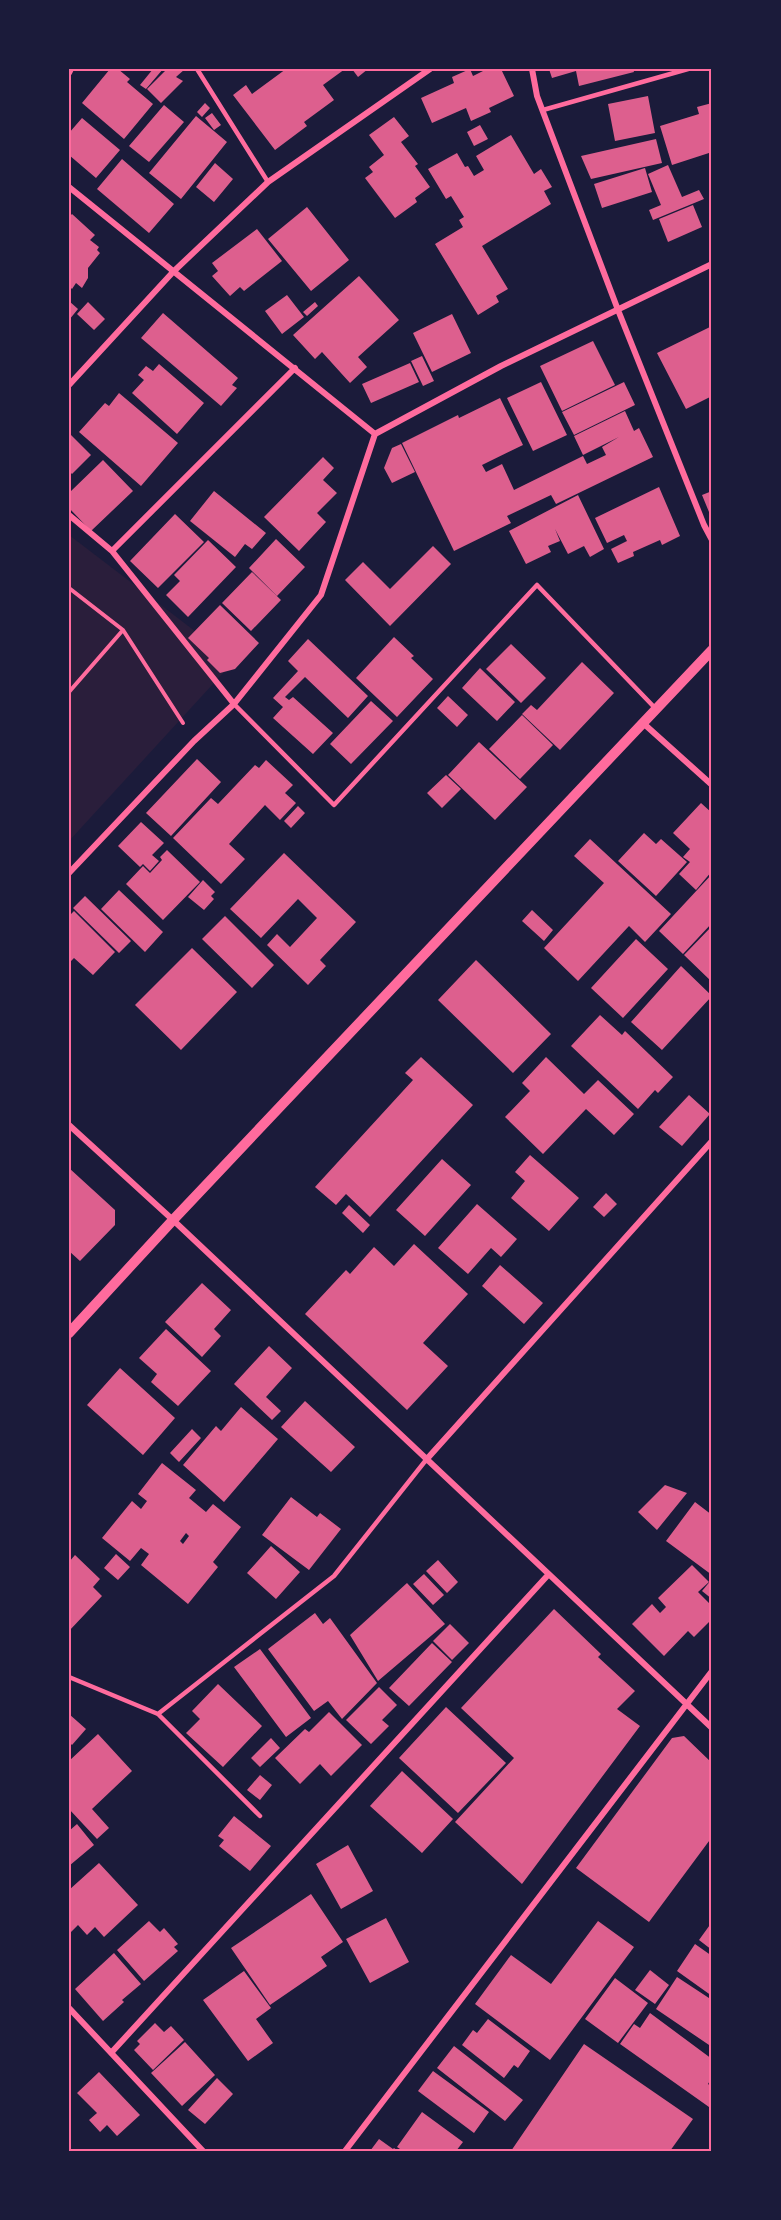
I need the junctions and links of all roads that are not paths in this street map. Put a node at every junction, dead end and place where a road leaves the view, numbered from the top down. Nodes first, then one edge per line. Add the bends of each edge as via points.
1 (197, 69) edge
2 (430, 69) edge
3 (532, 69) edge
4 (688, 69) edge
5 (543, 110) junction
6 (268, 182) junction
7 (69, 187) edge
8 (712, 264) edge
9 (173, 272) junction
10 (618, 310) junction
11 (295, 368) junction
12 (69, 385) edge
13 (375, 434) junction
14 (69, 515) edge
15 (712, 540) edge
16 (112, 550) junction
17 (712, 650) edge
18 (234, 704) junction
19 (656, 709) junction
20 (643, 723) junction
21 (712, 785) edge
22 (69, 873) edge
23 (69, 1125) edge
24 (712, 1141) edge
25 (173, 1220) junction
26 (69, 1333) edge
27 (426, 1460) junction
28 (548, 1575) junction
29 (712, 1671) edge
30 (69, 1677) edge
31 (687, 1705) junction
32 (158, 1714) junction
33 (712, 1728) edge
34 (260, 1816) dead end
35 (69, 2008) edge
36 (111, 2053) junction
37 (203, 2151) edge
38 (345, 2151) edge

1 - 6 lane
2 - 6 street
3 - 5 street
4 - 5 lane
5 - 10 street
6 - 9 street
7 - 9 street
8 - 10 street
9 - 11 street
9 - 12 street
10 - 13 street via 501,366
10 - 15 street
11 - 13 street
11 - 16 street
13 - 18 street via 321,595
14 - 16 street
16 - 18 street
17 - 19 street
18 - 19 lane via 334,805 537,585
18 - 22 street
19 - 20 street
20 - 21 street
20 - 25 street
23 - 25 street
24 - 27 street
25 - 26 street
25 - 27 street
27 - 28 street
27 - 32 lane via 334,1575
28 - 31 street
28 - 36 street
29 - 31 street
30 - 32 lane
31 - 33 street
31 - 38 street
32 - 34 lane
35 - 36 street
36 - 37 street

